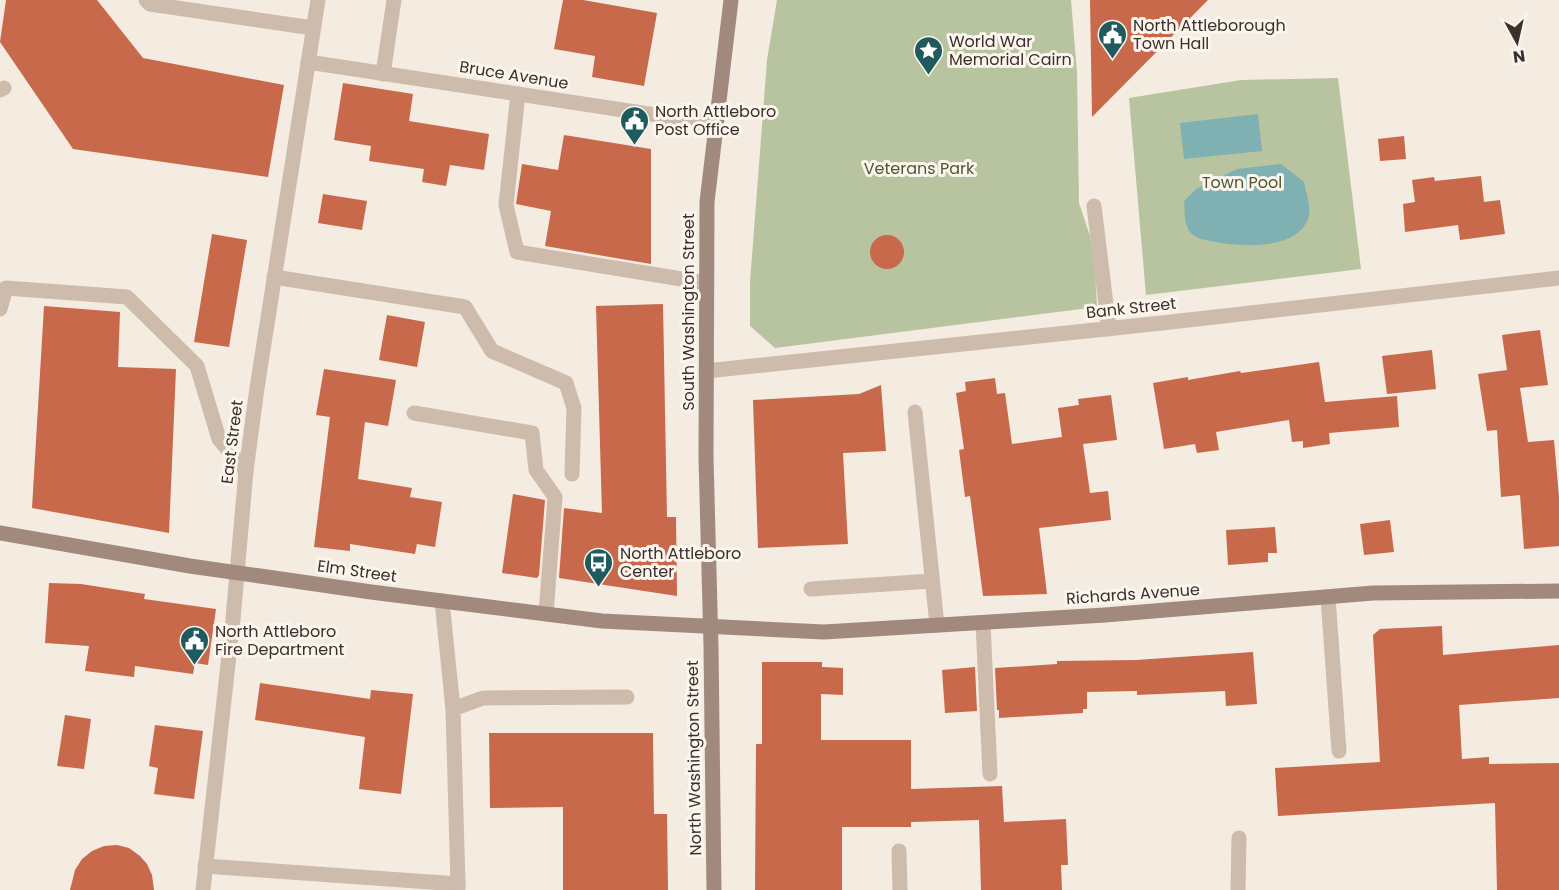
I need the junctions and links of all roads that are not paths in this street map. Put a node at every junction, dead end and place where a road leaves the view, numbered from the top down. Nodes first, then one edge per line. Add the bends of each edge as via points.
1 (146, 0) edge
2 (318, 0) edge
3 (394, 0) edge
4 (731, 0) edge
5 (313, 28) junction
6 (308, 62) junction
7 (383, 74) junction
8 (518, 94) junction
9 (715, 124) junction
10 (1094, 206) dead end
11 (274, 277) junction
12 (1559, 278) edge
13 (706, 283) junction
14 (0, 309) edge
15 (1108, 329) junction
16 (706, 371) junction
17 (915, 412) dead end
18 (414, 413) dead end
19 (246, 471) junction
20 (572, 474) dead end
21 (0, 533) edge
22 (237, 572) junction
23 (932, 581) junction
24 (811, 589) dead end
25 (1559, 591) edge
26 (1328, 597) junction
27 (442, 601) junction
28 (546, 614) junction
29 (983, 623) junction
30 (937, 625) junction
31 (710, 626) junction
32 (627, 697) dead end
33 (453, 709) junction
34 (1340, 751) dead end
35 (990, 774) dead end
36 (1239, 838) dead end
37 (899, 851) dead end
38 (205, 866) junction
39 (458, 887) edge
40 (203, 890) edge
41 (714, 890) edge
42 (900, 890) edge
43 (1238, 890) edge

1 - 5 street via 150,4
2 - 5 street, East Street
3 - 7 street
4 - 9 main road, South Washington Street
5 - 6 street, East Street
6 - 7 street, Bruce Avenue
6 - 11 street, East Street
7 - 8 street, Bruce Avenue
8 - 9 street, Bruce Avenue
8 - 13 street via 506,205 517,252
9 - 13 main road, South Washington Street via 707,202
10 - 15 street
11 - 19 street, East Street
11 - 20 street via 465,307 492,351 566,383 574,408
12 - 15 street, Bank Street
13 - 16 main road, South Washington Street
14 - 19 street via 6,288 128,297 197,366 219,440
15 - 16 street, Bank Street
16 - 31 main road, South Washington Street
17 - 23 street
18 - 28 street via 532,433 536,470 555,497
19 - 22 street, East Street
21 - 22 main road, Elm Street
22 - 27 main road, Elm Street
22 - 38 street, East Street
23 - 24 street
23 - 30 street
25 - 26 main road, Richards Avenue
26 - 29 main road, Richards Avenue
26 - 34 street
27 - 28 main road, Elm Street
27 - 33 street
28 - 31 main road, Elm Street
29 - 30 main road, Richards Avenue
29 - 35 street
30 - 31 main road, Richards Avenue via 824,632
31 - 41 main road, North Washington Street
32 - 33 street via 483,698
33 - 39 street
36 - 43 street
37 - 42 street
38 - 39 street
38 - 40 street, East Street

